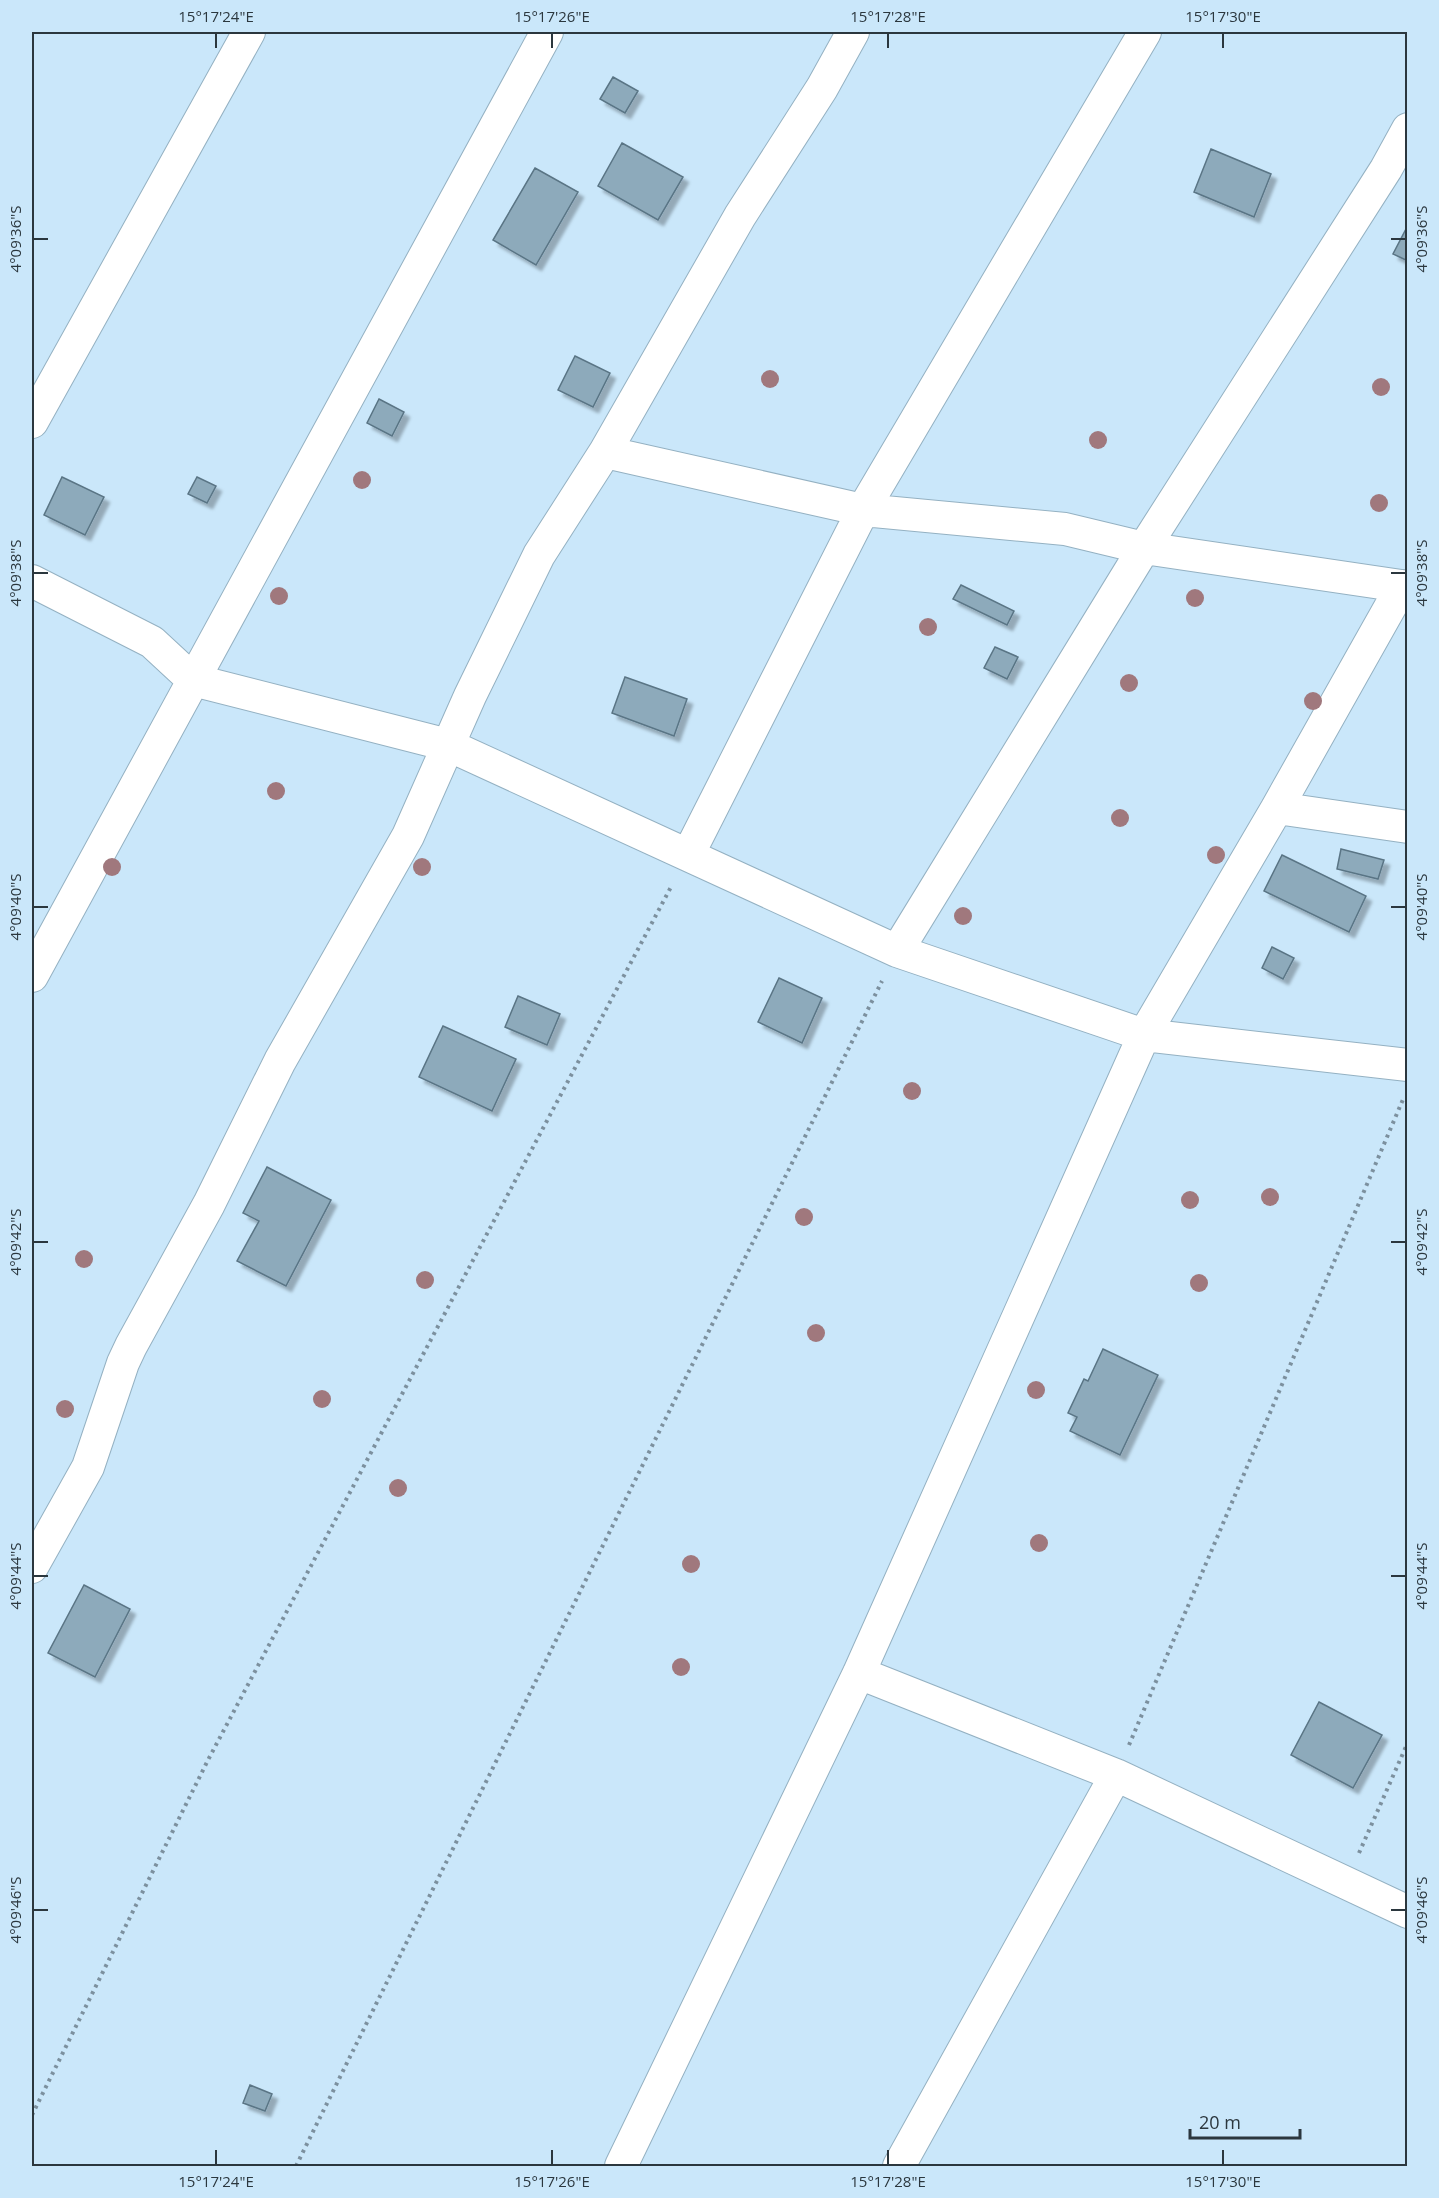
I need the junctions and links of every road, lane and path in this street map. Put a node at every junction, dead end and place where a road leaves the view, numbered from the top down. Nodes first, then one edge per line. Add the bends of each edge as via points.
1 (249, 32) edge
2 (547, 32) edge
3 (853, 32) edge
4 (1144, 32) edge
5 (1407, 129) edge
6 (32, 422) edge
7 (605, 452) junction
8 (863, 510) junction
9 (1144, 548) junction
10 (32, 581) edge
11 (1405, 586) edge
12 (193, 680) junction
13 (448, 745) junction
14 (1277, 808) junction
15 (1407, 827) edge
16 (688, 855) junction
17 (897, 951) junction
18 (32, 976) edge
19 (1144, 1035) junction
20 (1407, 1065) edge
21 (1407, 1088) edge
22 (32, 1567) edge
23 (859, 1673) junction
24 (1407, 1742) edge
25 (1116, 1776) junction
26 (1345, 1884) junction
27 (1407, 1912) edge
28 (32, 2115) edge
29 (296, 2166) edge
30 (621, 2166) edge
31 (899, 2166) edge

1 - 6 street
2 - 12 street
3 - 7 street via 740,216
4 - 8 street
5 - 9 street via 1386,169
7 - 8 street
7 - 13 street via 539,555
8 - 9 street via 1065,529
8 - 16 street
9 - 11 street
9 - 17 street
10 - 12 street via 152,642
11 - 14 street
12 - 13 street
12 - 18 street
13 - 16 street
13 - 22 street via 408,836 280,1061 209,1204 131,1346 88,1467
14 - 15 street
14 - 19 street
16 - 17 street
16 - 28 path via 208,1760
17 - 19 street
17 - 29 path
19 - 20 street
19 - 23 street
21 - 25 path
23 - 25 street
23 - 30 street
24 - 26 path
25 - 26 street
25 - 31 street
26 - 27 street

